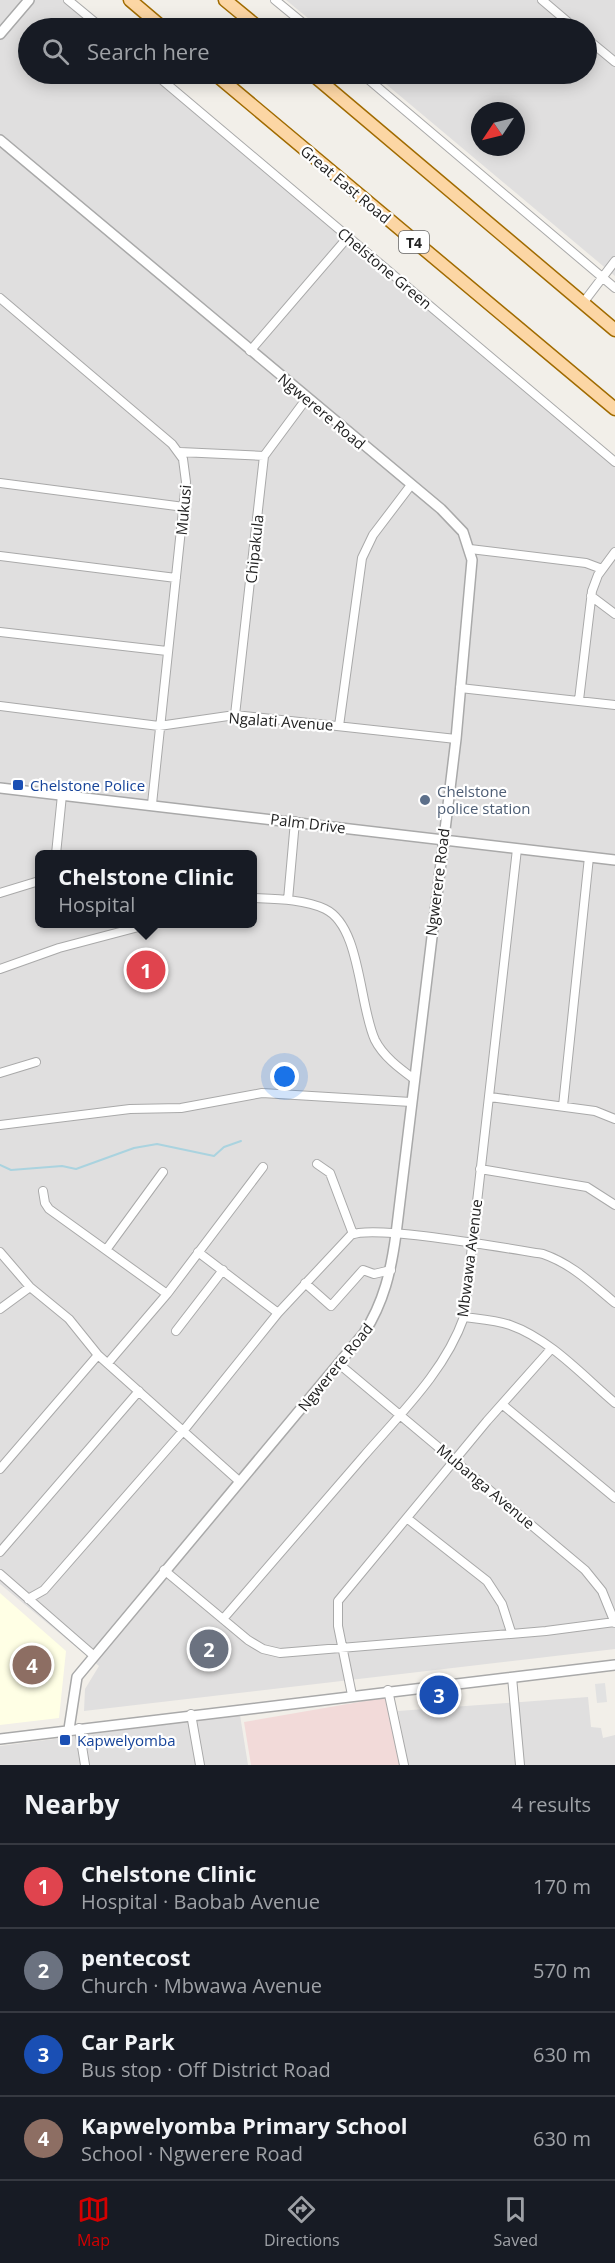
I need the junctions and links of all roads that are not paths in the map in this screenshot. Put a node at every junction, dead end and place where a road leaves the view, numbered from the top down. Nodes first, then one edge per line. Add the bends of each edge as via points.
1 (29, 0) edge
2 (68, 0) edge
3 (130, 0) edge
4 (225, 0) edge
5 (275, 0) edge
6 (542, 0) edge
7 (90, 18) edge
8 (151, 18) edge
9 (247, 18) edge
10 (297, 18) edge
11 (563, 18) edge
12 (0, 34) edge
13 (597, 47) edge
14 (615, 62) edge
15 (167, 84) edge
16 (227, 84) edge
17 (324, 84) edge
18 (374, 84) edge
19 (0, 140) edge
20 (348, 237) junction
21 (615, 261) edge
22 (603, 277) junction
23 (615, 288) edge
24 (0, 298) edge
25 (583, 303) junction
26 (615, 330) edge
27 (250, 351) junction
28 (307, 398) junction
29 (615, 409) edge
30 (180, 452) junction
31 (264, 456) junction
32 (615, 462) edge
33 (0, 483) edge
34 (411, 485) junction
35 (184, 507) junction
36 (470, 549) junction
37 (615, 552) edge
38 (0, 556) edge
39 (602, 569) junction
40 (176, 578) junction
41 (591, 596) junction
42 (615, 614) edge
43 (0, 632) edge
44 (167, 651) junction
45 (460, 688) junction
46 (579, 700) junction
47 (615, 705) edge
48 (0, 706) edge
49 (235, 715) junction
50 (159, 726) junction
51 (339, 726) junction
52 (456, 739) junction
53 (0, 788) edge
54 (62, 795) junction
55 (152, 804) junction
56 (295, 822) junction
57 (442, 839) junction
58 (517, 849) junction
59 (56, 850) edge
60 (589, 857) junction
61 (615, 860) edge
62 (35, 882) edge
63 (0, 893) edge
64 (257, 898) edge
65 (288, 900) junction
66 (135, 928) edge
67 (0, 969) edge
68 (36, 1062) dead end
69 (0, 1073) edge
70 (414, 1079) junction
71 (490, 1096) junction
72 (411, 1102) junction
73 (563, 1106) junction
74 (615, 1119) edge
75 (0, 1125) edge
76 (317, 1164) dead end
77 (263, 1167) dead end
78 (480, 1169) junction
79 (163, 1172) dead end
80 (43, 1191) dead end
81 (615, 1205) edge
82 (353, 1234) junction
83 (396, 1234) junction
84 (471, 1243) junction
85 (106, 1250) junction
86 (0, 1252) edge
87 (198, 1252) junction
88 (224, 1270) junction
89 (391, 1270) junction
90 (305, 1283) junction
91 (30, 1287) junction
92 (166, 1294) junction
93 (615, 1303) edge
94 (0, 1309) edge
95 (278, 1313) junction
96 (464, 1317) junction
97 (176, 1331) dead end
98 (551, 1349) junction
99 (98, 1354) junction
100 (108, 1363) junction
101 (339, 1364) junction
102 (139, 1391) junction
103 (615, 1403) edge
104 (503, 1405) junction
105 (400, 1414) junction
106 (184, 1430) junction
107 (454, 1460) junction
108 (0, 1469) edge
109 (239, 1481) junction
110 (615, 1498) edge
111 (408, 1519) junction
112 (0, 1552) edge
113 (164, 1570) junction
114 (0, 1574) edge
115 (44, 1590) junction
116 (28, 1599) junction
117 (40, 1609) junction
118 (223, 1619) junction
119 (615, 1623) edge
120 (512, 1632) junction
121 (344, 1648) junction
122 (93, 1655) junction
123 (615, 1665) edge
124 (512, 1677) junction
125 (388, 1690) junction
126 (352, 1695) junction
127 (191, 1714) junction
128 (74, 1729) junction
129 (0, 1739) edge
130 (85, 1765) edge
131 (200, 1765) edge
132 (404, 1765) edge
133 (520, 1765) edge

1 - 12 street
2 - 7 street
3 - 8 main road
4 - 9 main road
5 - 10 street
6 - 11 street
13 - 14 street
15 - 20 street, Chelstone Green
16 - 29 main road, Great East Road / T4
17 - 25 main road
18 - 22 street
19 - 27 street, Ngwerere Road
20 - 27 street
20 - 32 street, Chelstone Green
21 - 22 street
22 - 23 street
22 - 25 street
24 - 30 street
25 - 26 main road
27 - 28 street, Ngwerere Road
28 - 31 street
28 - 34 street, Ngwerere Road
30 - 31 street
30 - 35 street, Mukusi via 186,482
31 - 49 street, Chipakula
33 - 35 street
34 - 36 street, Ngwerere Road via 456,524
34 - 51 street via 373,534 362,558
35 - 40 street, Mukusi
36 - 39 street via 586,563
36 - 45 street, Ngwerere Road
37 - 39 street
38 - 40 street
39 - 41 street
40 - 44 street, Mukusi
41 - 42 street
41 - 46 street
43 - 44 street
44 - 50 street, Mukusi
45 - 46 street
45 - 52 street, Ngwerere Road
46 - 47 street
48 - 50 street, Ngalati Avenue
49 - 50 street, Ngalati Avenue
49 - 51 street, Ngalati Avenue
50 - 55 street, Mukusi
51 - 52 street, Ngalati Avenue
52 - 57 street, Ngwerere Road
53 - 54 street, Palm Drive
54 - 55 street, Palm Drive
54 - 59 street
55 - 56 street, Palm Drive
56 - 57 street, Palm Drive
56 - 65 street
57 - 58 street, Palm Drive
57 - 70 street, Ngwerere Road
58 - 60 street, Palm Drive
58 - 71 street, Mbwawa Avenue
60 - 61 street, Palm Drive
60 - 73 street
62 - 63 street
64 - 65 street
65 - 70 street via 325,909 341,923 351,945 375,1040 388,1058
66 - 67 street
68 - 69 street
70 - 72 street, Ngwerere Road
71 - 73 street
71 - 78 street, Mbwawa Avenue
72 - 75 street via 262,1093 181,1108 130,1109
72 - 83 street, Ngwerere Road
73 - 74 street
76 - 82 street via 330,1173
77 - 87 street
78 - 81 street via 587,1187
78 - 84 street, Mbwawa Avenue
79 - 85 street
80 - 85 street via 49,1209
82 - 83 street
82 - 90 street
83 - 84 street
83 - 89 street, Ngwerere Road
84 - 93 street via 543,1254 561,1261
84 - 96 street, Mbwawa Avenue
85 - 92 street
86 - 91 street
87 - 88 street
87 - 92 street
88 - 95 street
88 - 97 street
89 - 90 street via 374,1274 363,1270 331,1306
89 - 101 street, Ngwerere Road via 374,1317
90 - 95 street
91 - 94 street
91 - 99 street via 69,1319
92 - 100 street
95 - 106 street
96 - 98 street via 510,1325
96 - 105 street, Mbwawa Avenue via 447,1357
98 - 103 street
98 - 104 street
99 - 100 street
99 - 108 street
100 - 102 street
101 - 105 street, Mubanga Avenue
101 - 109 street, Ngwerere Road
102 - 106 street
102 - 112 street
104 - 107 street
104 - 110 street
105 - 107 street, Mubanga Avenue
105 - 118 street, Mbwawa Avenue
106 - 109 street
106 - 115 street
107 - 111 street
107 - 119 street, Mubanga Avenue via 590,1575 602,1591
109 - 113 street, Ngwerere Road
111 - 120 street via 487,1581 502,1604
111 - 121 street via 338,1601 336,1612
113 - 118 street
113 - 122 street, Ngwerere Road
114 - 116 street
115 - 116 street
115 - 117 street
116 - 117 street
117 - 122 street
118 - 121 street via 263,1649 280,1653
119 - 120 street
120 - 121 street
121 - 126 street
122 - 128 street, Ngwerere Road via 76,1677
123 - 124 street
124 - 125 street
124 - 133 street
125 - 126 street
125 - 132 street
126 - 127 street
127 - 128 street
127 - 131 street
128 - 129 street
128 - 130 street

